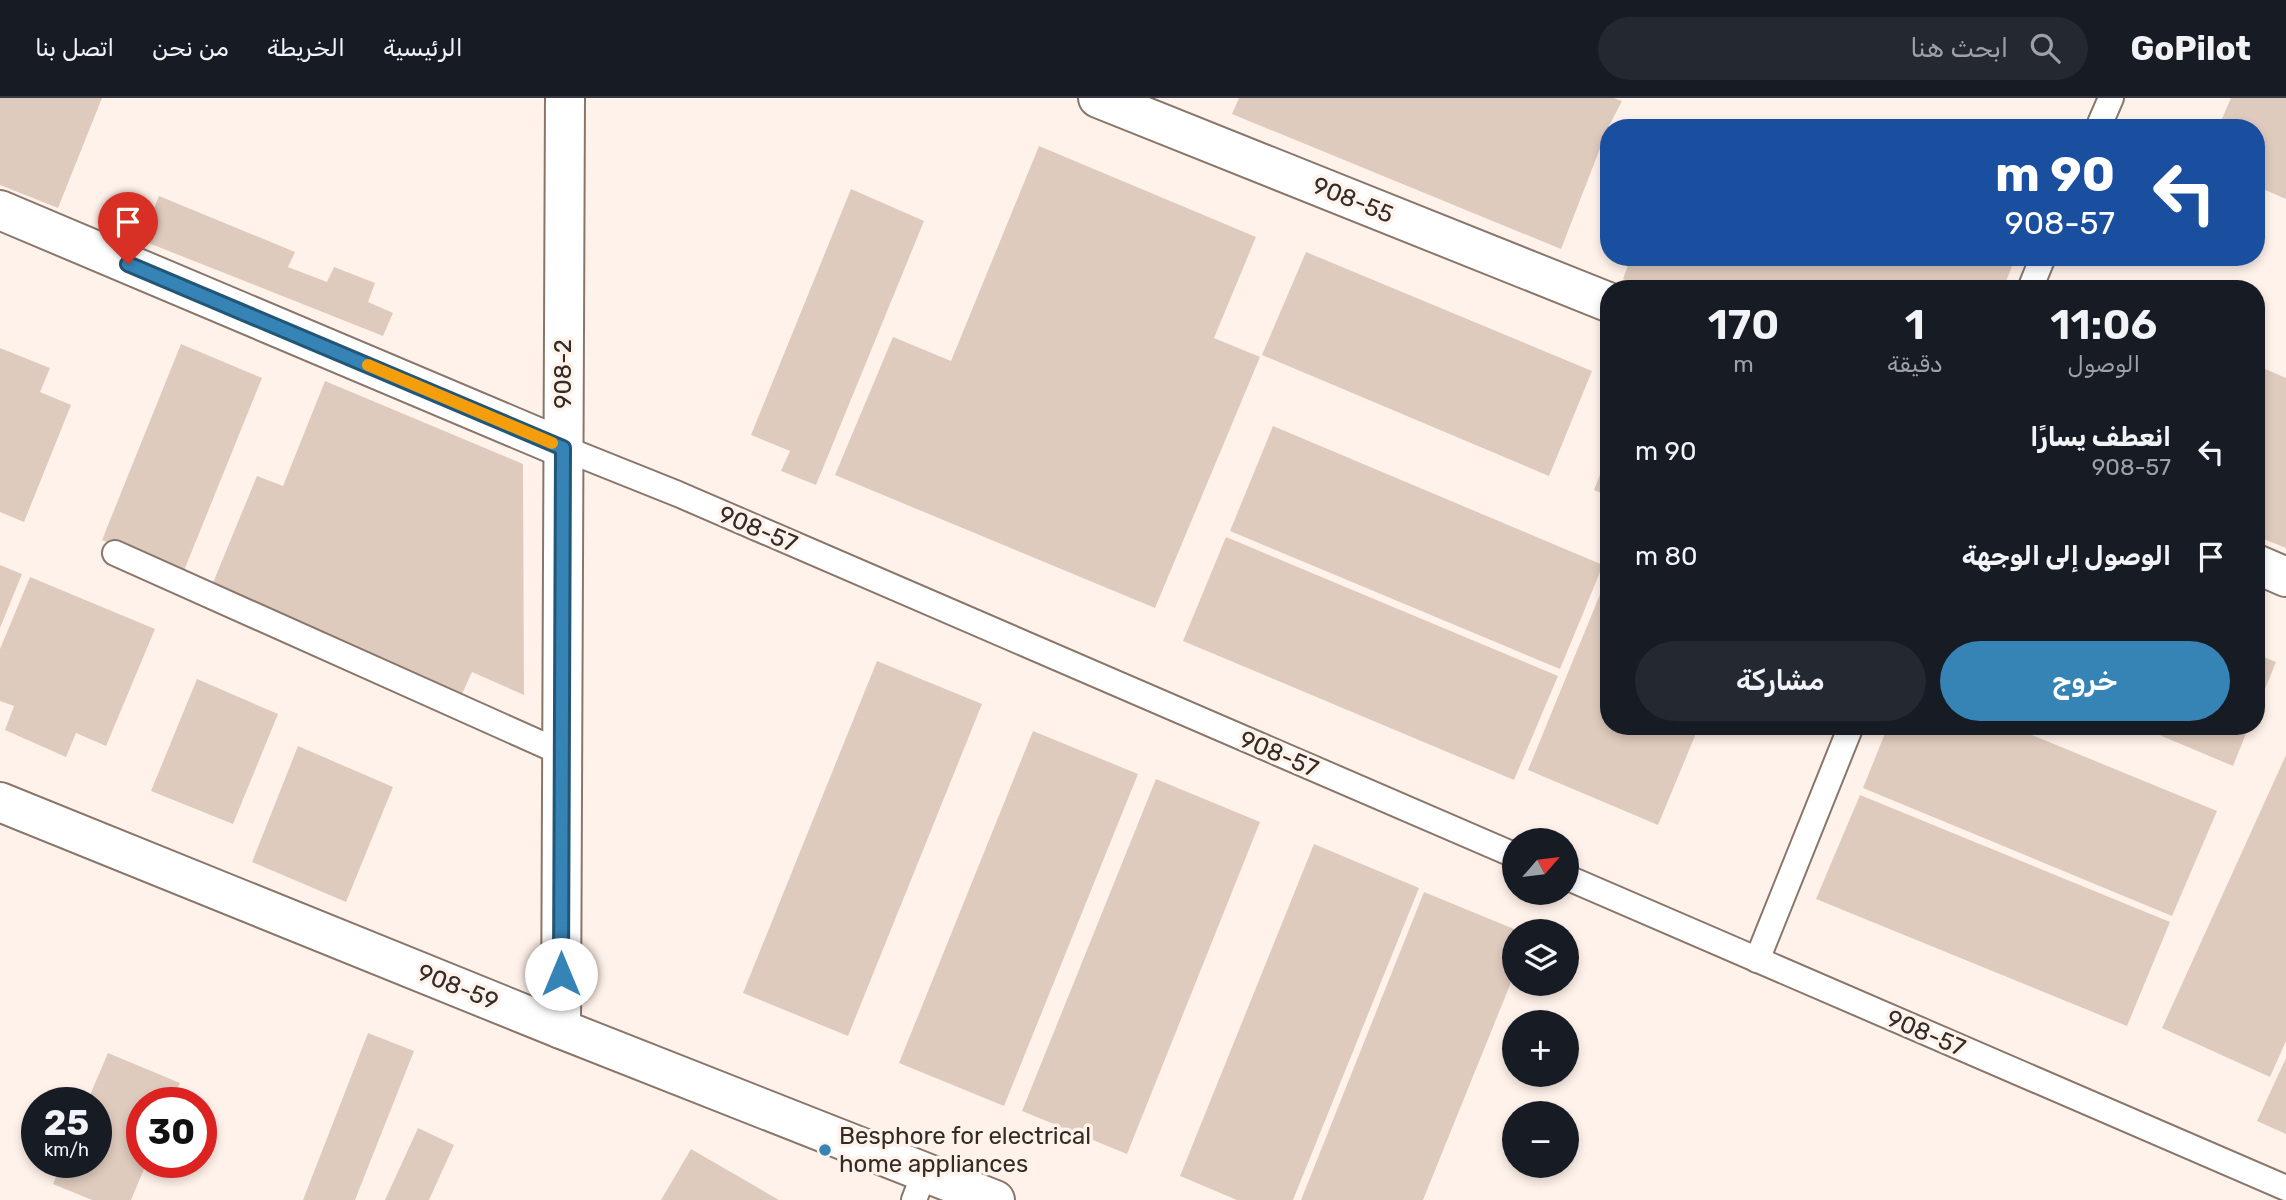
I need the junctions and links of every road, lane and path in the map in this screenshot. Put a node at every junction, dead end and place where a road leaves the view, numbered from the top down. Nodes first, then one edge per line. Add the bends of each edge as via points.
1 (565, 98) edge
2 (1098, 98) edge
3 (2111, 98) edge
4 (2102, 119) edge
5 (0, 210) edge
6 (1600, 299) edge
7 (563, 448) junction
8 (115, 553) dead end
9 (2265, 569) edge
10 (2286, 577) edge
11 (1847, 735) edge
12 (562, 753) junction
13 (0, 802) edge
14 (1502, 850) edge
15 (1579, 883) edge
16 (1757, 960) junction
17 (561, 1029) junction
18 (920, 1185) edge
19 (2286, 1188) edge
20 (995, 1200) edge

1 - 7 street, 908-2
2 - 6 street, 908-55
3 - 4 lane
5 - 7 street, 908-57
7 - 12 street, 908-2
7 - 14 lane, 908-57
8 - 12 lane
9 - 10 street
11 - 16 lane
12 - 17 street, 908-2
13 - 17 street, 908-59
15 - 16 lane, 908-57
16 - 19 lane, 908-57
17 - 18 street, 908-59
18 - 20 street, 908-59

